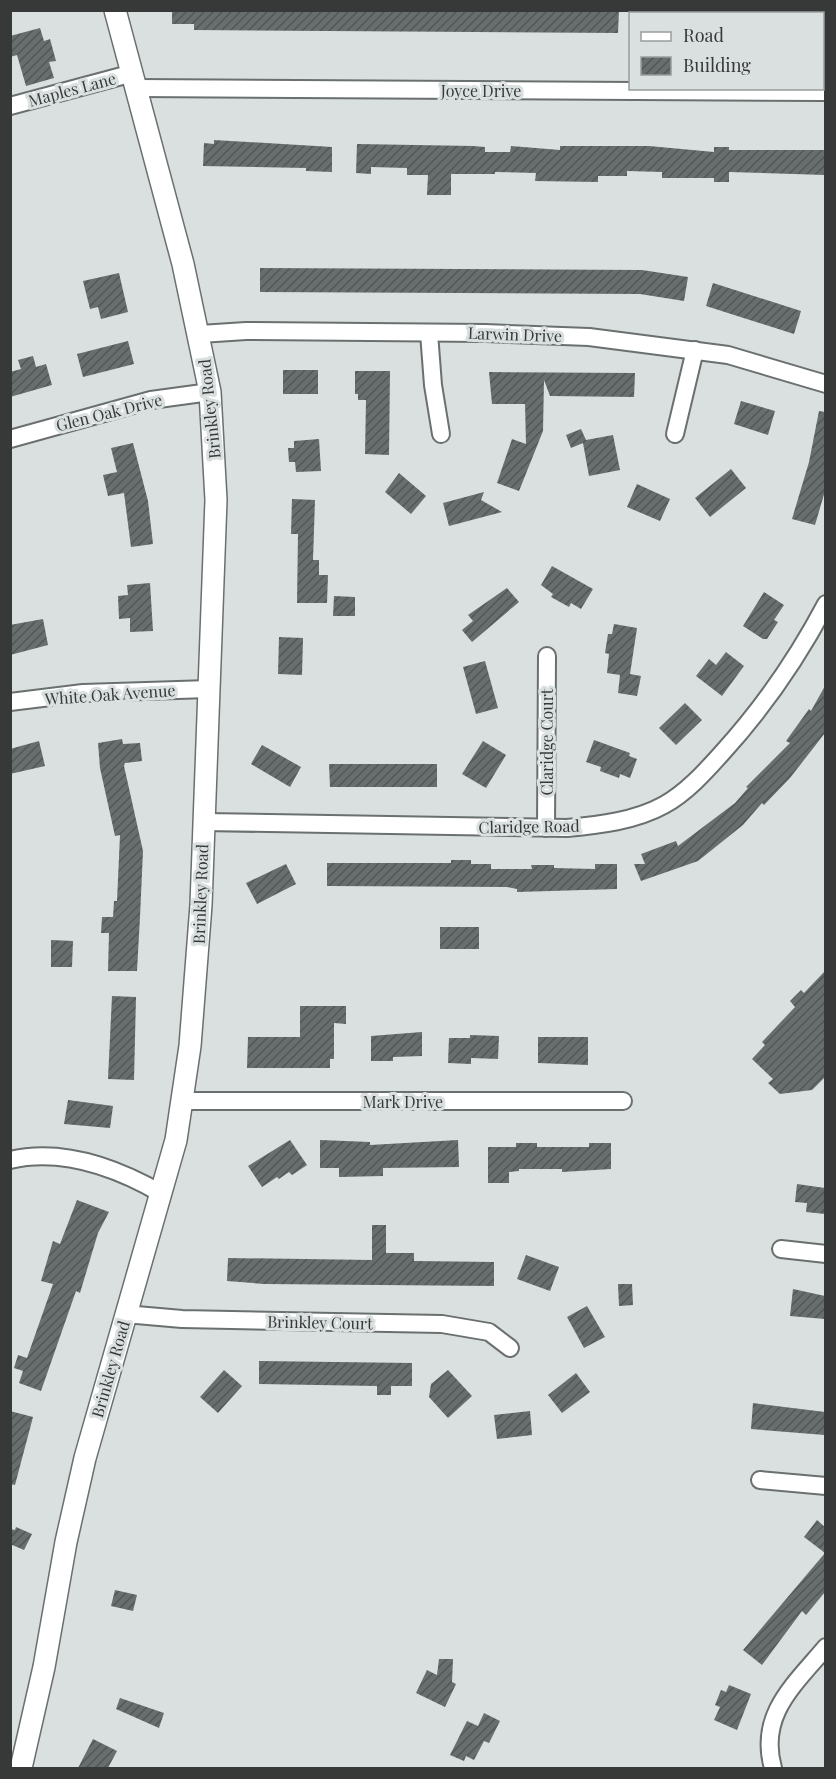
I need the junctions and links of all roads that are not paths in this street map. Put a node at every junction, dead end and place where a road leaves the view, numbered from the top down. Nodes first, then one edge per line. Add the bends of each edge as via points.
1 (115, 10) edge
2 (135, 80) junction
3 (629, 89) edge
4 (710, 90) edge
5 (825, 92) edge
6 (10, 106) edge
7 (429, 333) junction
8 (200, 334) junction
9 (695, 350) junction
10 (825, 384) edge
11 (210, 392) junction
12 (441, 434) dead end
13 (675, 434) dead end
14 (10, 439) edge
15 (825, 604) edge
16 (547, 656) dead end
17 (209, 689) junction
18 (10, 702) edge
19 (203, 822) junction
20 (546, 828) junction
21 (183, 1101) junction
22 (623, 1101) dead end
23 (10, 1160) edge
24 (162, 1194) junction
25 (782, 1249) dead end
26 (825, 1254) edge
27 (125, 1314) junction
28 (510, 1348) dead end
29 (760, 1480) dead end
30 (825, 1486) edge
31 (825, 1647) edge
32 (21, 1768) edge
33 (773, 1768) edge

1 - 2 main road, Brinkley Road
2 - 3 street, Joyce Drive
2 - 6 street, Maples Lane
2 - 8 main road, Brinkley Road
4 - 5 street, Joyce Drive
7 - 8 street, Larwin Drive
7 - 9 street, Larwin Drive via 589,337
7 - 12 street
8 - 11 main road, Brinkley Road
9 - 10 street, Larwin Drive
9 - 13 street
11 - 14 street, Glen Oak Drive via 151,400
11 - 17 main road, Brinkley Road via 216,500
15 - 20 street, Claridge Road via 771,696 707,769 675,798 650,812 614,821
16 - 20 street, Claridge Court
17 - 18 street, White Oak Avenue via 82,693
17 - 19 main road, Brinkley Road
19 - 20 street, Claridge Road
19 - 21 main road, Brinkley Road via 196,993
21 - 22 street, Mark Drive
21 - 24 main road, Brinkley Road
23 - 24 street via 49,1156 91,1164 133,1178
24 - 27 main road, Brinkley Road
25 - 26 street
27 - 28 street, Brinkley Court via 182,1319 442,1324 489,1332
27 - 32 main road, Brinkley Road via 75,1501
29 - 30 street
31 - 33 street via 784,1698 771,1722 769,1749

